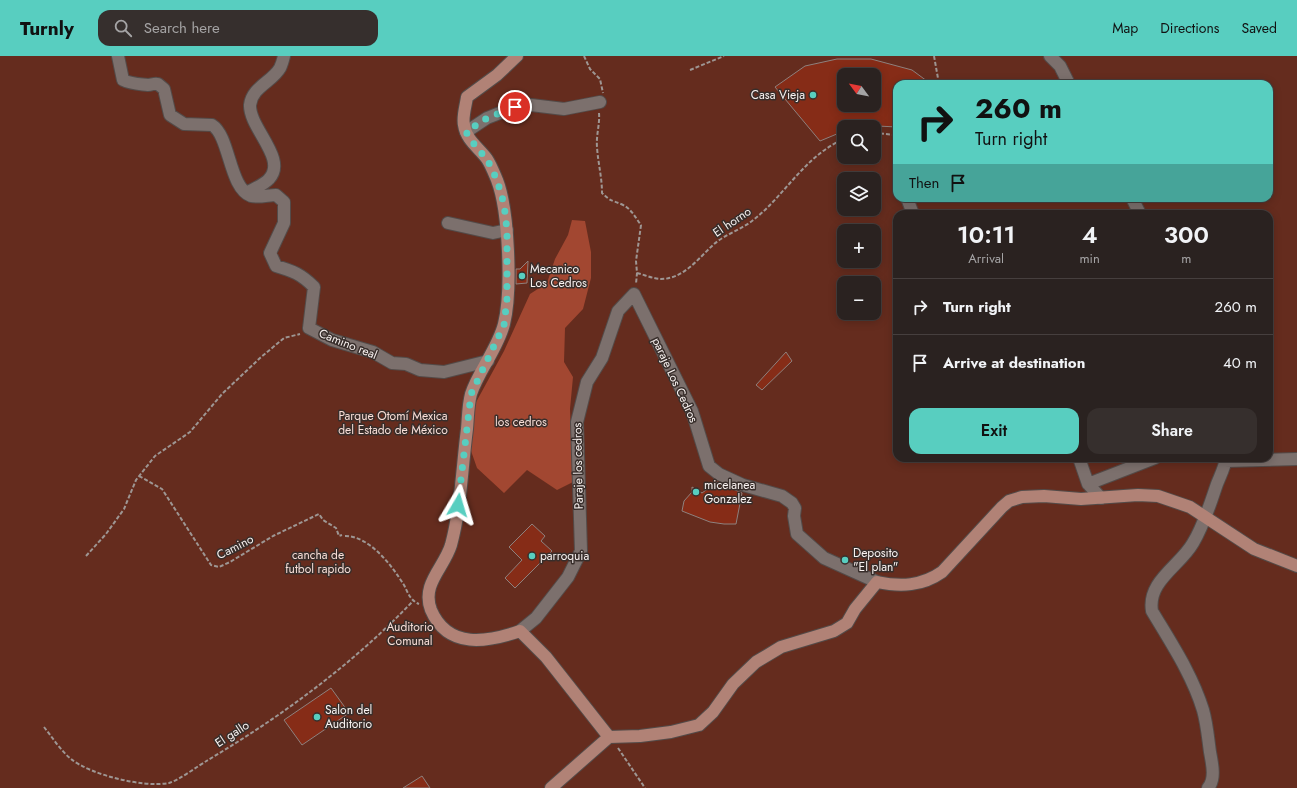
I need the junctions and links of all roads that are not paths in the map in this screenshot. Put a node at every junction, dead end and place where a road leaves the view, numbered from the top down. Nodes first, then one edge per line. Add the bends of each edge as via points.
1 (118, 56) edge
2 (284, 56) edge
3 (517, 56) edge
4 (1050, 56) edge
5 (1067, 80) edge
6 (600, 102) road end
7 (466, 132) junction
8 (246, 193) junction
9 (448, 223) dead end
10 (507, 230) junction
11 (634, 294) joint
12 (488, 361) junction
13 (1273, 459) edge
14 (1297, 459) edge
15 (1081, 462) edge
16 (1145, 462) edge
17 (1225, 462) edge
18 (1088, 484) junction
19 (1101, 498) junction
20 (1205, 518) junction
21 (1297, 566) edge
22 (877, 582) junction
23 (520, 631) junction
24 (609, 737) junction
25 (550, 788) edge
26 (1208, 788) edge

1 - 8 street via 123,80 132,84 158,84 164,89 170,115 179,122 217,127 222,133 234,174
2 - 8 street via 280,68 259,87 252,97 250,106 252,116 274,158 274,173 269,180
3 - 7 main road via 497,75 467,97 463,124
4 - 5 street via 1060,66
6 - 7 street via 564,109 523,104 487,118
7 - 10 main road via 487,159 497,180 504,204
8 - 12 street, Camino real via 253,196 276,195 284,202 284,223 270,253 276,266 293,270 314,287 309,328 332,340 373,352 392,363 406,364 420,370 444,372
9 - 10 street via 493,233
10 - 12 main road via 507,299 504,325
11 - 22 street, paraje Los Cedros via 692,411 709,466 743,485 782,496 792,503 794,508 797,534 824,558
11 - 23 street, Paraje los cedros via 618,311 602,358 587,382 577,422 581,551 568,577 536,618
12 - 23 main road via 471,394 456,520 450,546 427,592 436,619 450,634 465,640 496,639
13 - 14 street
15 - 18 street
16 - 18 street
17 - 20 street
18 - 19 street
19 - 20 main road via 1158,496 1190,507
19 - 22 main road via 1044,496 1022,497 1009,501 942,572 931,580 896,586
20 - 21 main road via 1254,549
20 - 26 street via 1193,544 1163,577 1154,591 1151,604 1152,611 1195,689 1202,710 1212,762 1212,780
22 - 24 main road via 847,623 834,631 781,648 756,662 733,684 713,712 699,725 671,732
23 - 24 main road via 546,657
24 - 25 main road

